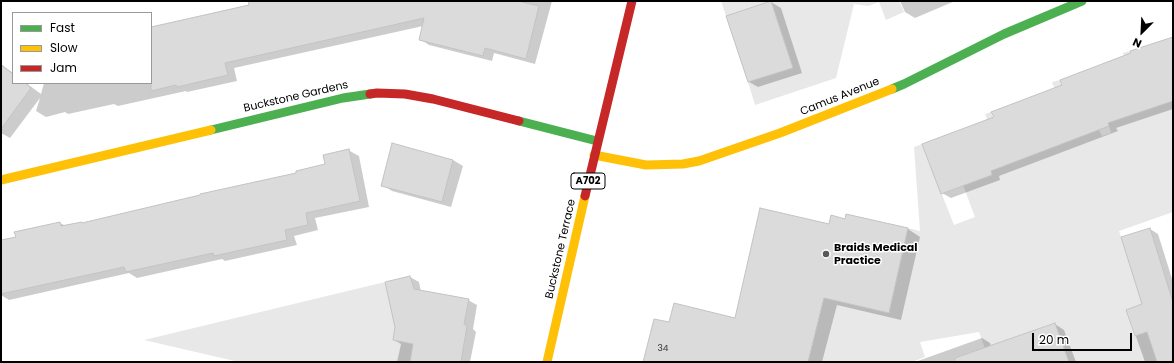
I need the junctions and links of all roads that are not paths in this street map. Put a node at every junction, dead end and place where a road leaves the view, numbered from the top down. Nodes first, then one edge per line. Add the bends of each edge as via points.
1 (632, 1) edge
2 (1082, 1) edge
3 (597, 141) junction
4 (594, 155) junction
5 (1, 180) edge
6 (547, 362) edge

1 - 3 street, Buckstone Terrace / A702
2 - 4 street, Camus Avenue via 1004,34 904,84 780,134 699,161 676,165 646,165
3 - 4 street, Buckstone Terrace / A702
3 - 5 street, Buckstone Gardens via 433,99 377,93 343,98
4 - 6 street, Buckstone Terrace / A702

